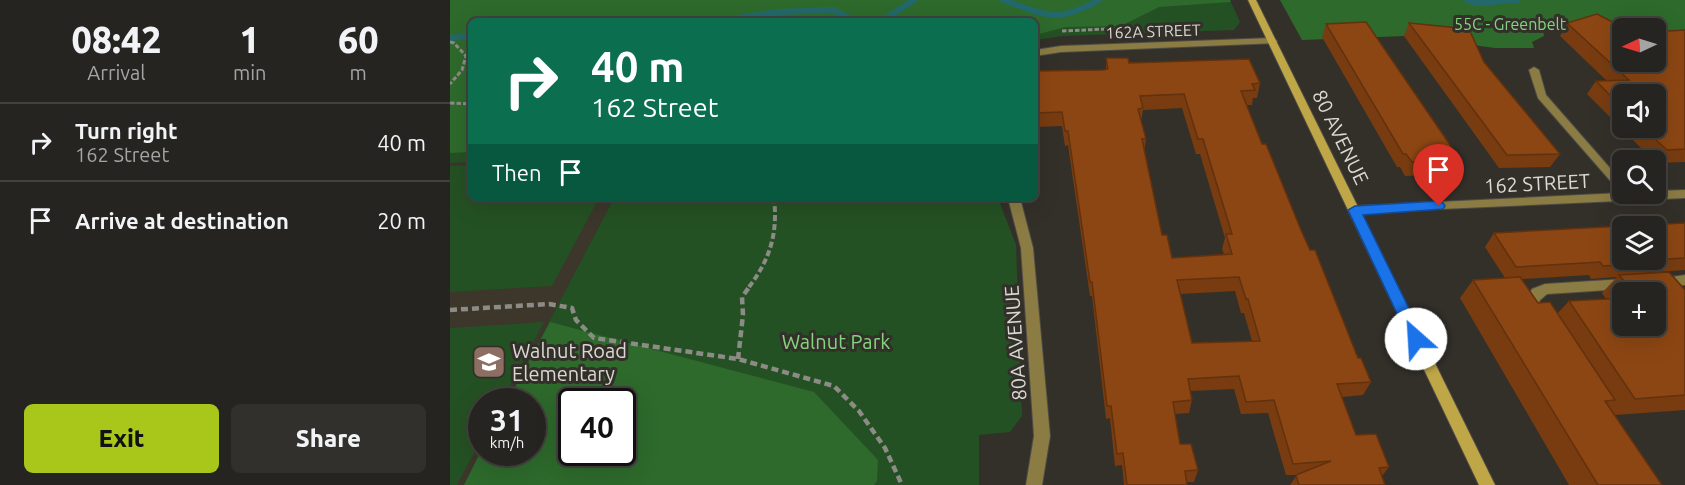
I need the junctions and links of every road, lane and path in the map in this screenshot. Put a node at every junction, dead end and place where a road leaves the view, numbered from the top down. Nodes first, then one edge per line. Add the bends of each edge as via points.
1 (1252, 0) edge
2 (1273, 41) junction
3 (452, 42) edge
4 (1038, 53) edge
5 (1533, 70) dead end
6 (450, 84) edge
7 (450, 103) edge
8 (468, 104) edge
9 (1612, 177) edge
10 (1612, 194) edge
11 (1666, 194) edge
12 (1685, 194) edge
13 (774, 201) edge
14 (1015, 201) edge
15 (1355, 210) junction
16 (1685, 280) edge
17 (450, 310) edge
18 (1543, 319) edge
19 (738, 358) junction
20 (902, 485) edge
21 (1034, 485) edge
22 (1487, 485) edge

1 - 2 street, 80 AVENUE
2 - 4 street, 162A STREET
2 - 15 street, 80 AVENUE
3 - 6 path via 466,56 462,70
5 - 9 street via 1541,96
7 - 8 path
10 - 15 street, 162 STREET
11 - 12 street, 162 STREET
13 - 19 path via 777,239 762,271 742,297
14 - 21 street, 80A AVENUE via 1027,248 1042,436
15 - 22 street, 80 AVENUE
16 - 18 street via 1545,289 1536,293 1532,301
17 - 19 path via 549,304 572,308 576,320 594,338
19 - 20 path via 834,386 866,420 885,448

